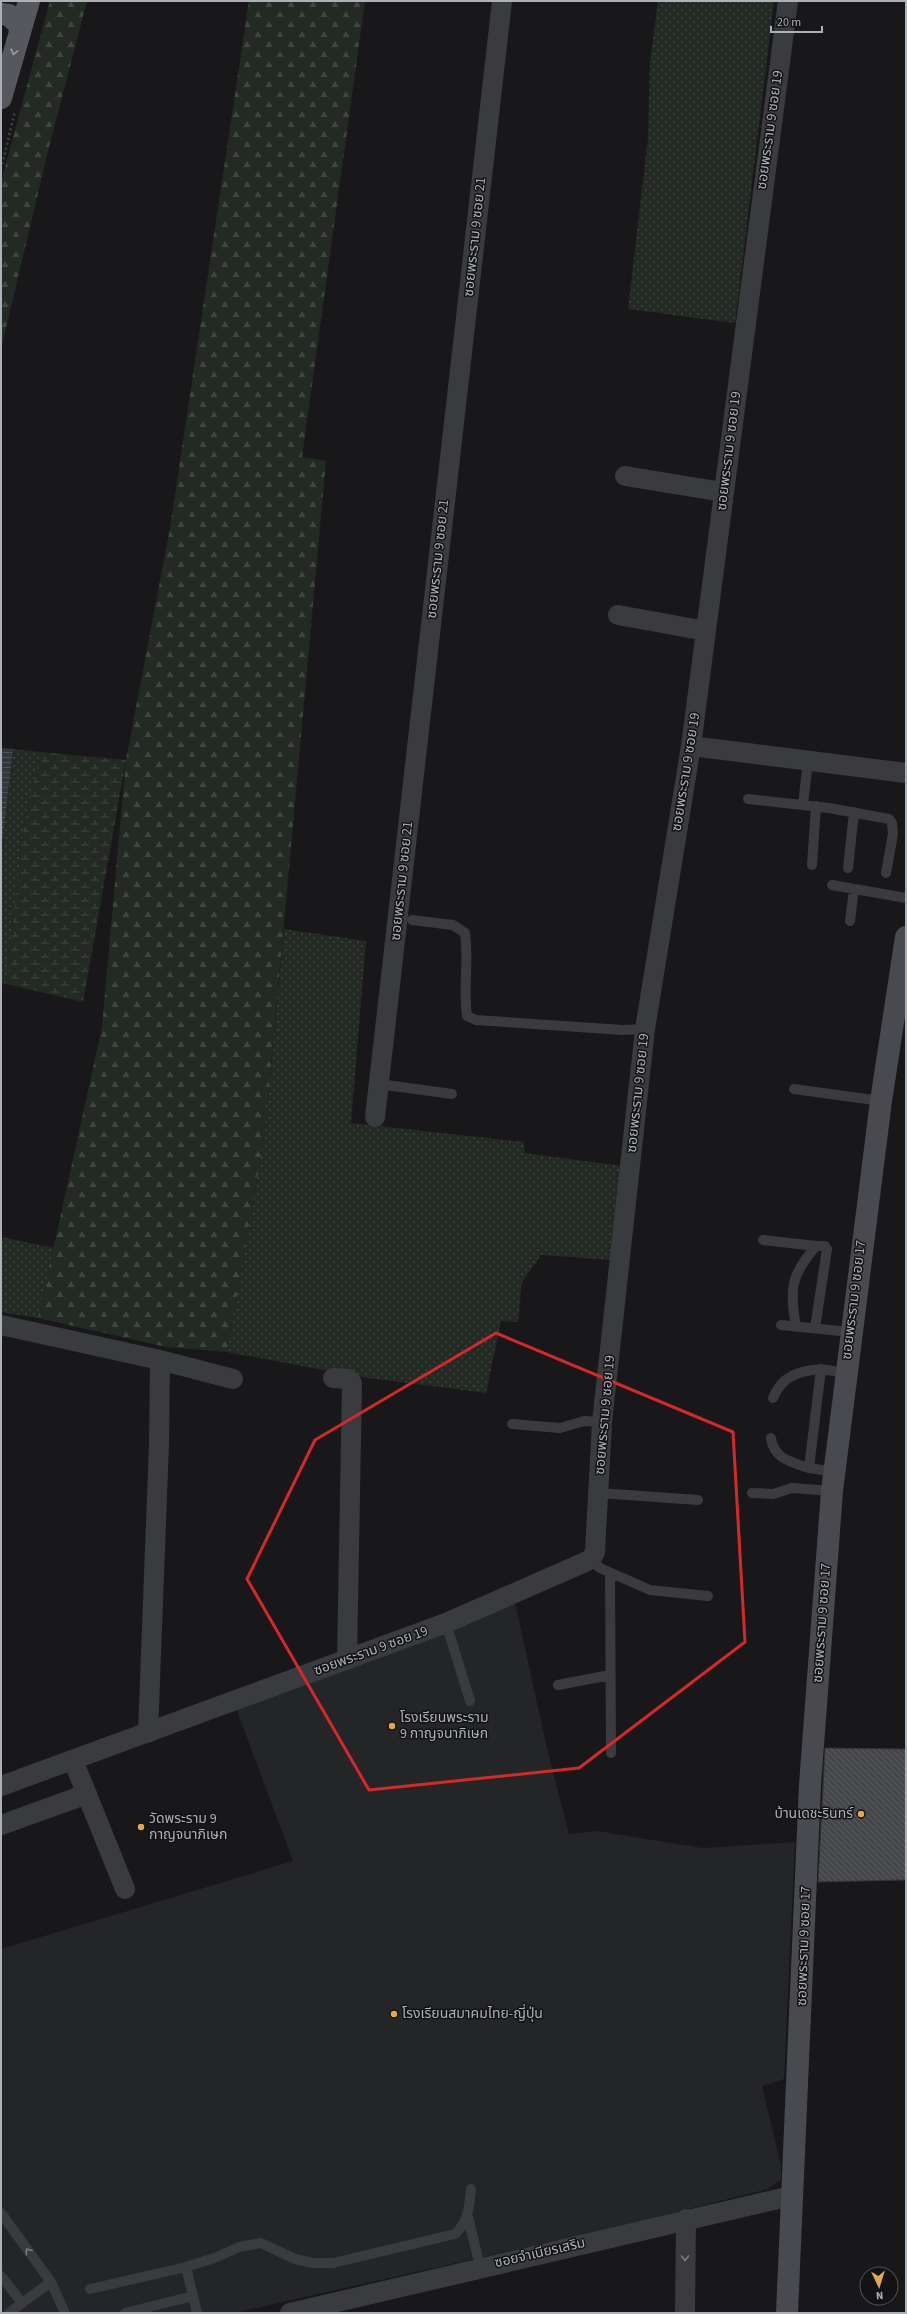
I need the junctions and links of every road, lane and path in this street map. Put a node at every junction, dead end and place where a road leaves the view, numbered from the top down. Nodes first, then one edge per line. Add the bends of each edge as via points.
1 (29, 1) edge
2 (502, 1) edge
3 (788, 1) edge
4 (1, 14) edge
5 (21, 26) junction
6 (1, 98) edge
7 (625, 476) dead end
8 (724, 492) junction
9 (618, 615) dead end
10 (706, 632) junction
11 (691, 746) junction
12 (808, 761) junction
13 (906, 773) edge
14 (748, 799) dead end
15 (803, 805) junction
16 (816, 806) junction
17 (854, 812) junction
18 (812, 865) dead end
19 (848, 868) dead end
20 (886, 873) dead end
21 (832, 885) dead end
22 (854, 889) junction
23 (906, 898) edge
24 (412, 920) dead end
25 (850, 921) dead end
26 (906, 936) edge
27 (645, 1029) junction
28 (379, 1084) junction
29 (794, 1089) dead end
30 (452, 1094) dead end
31 (881, 1100) junction
32 (375, 1117) dead end
33 (763, 1240) dead end
34 (816, 1246) junction
35 (1, 1325) edge
36 (781, 1325) dead end
37 (796, 1327) junction
38 (815, 1328) junction
39 (850, 1332) junction
40 (160, 1360) junction
41 (821, 1369) junction
42 (845, 1373) junction
43 (334, 1378) dead end
44 (233, 1379) dead end
45 (773, 1398) dead end
46 (602, 1422) junction
47 (512, 1424) dead end
48 (771, 1438) dead end
49 (809, 1468) junction
50 (832, 1481) junction
51 (599, 1493) junction
52 (752, 1493) dead end
53 (698, 1500) dead end
54 (591, 1559) junction
55 (610, 1573) junction
56 (708, 1596) dead end
57 (446, 1623) junction
58 (346, 1660) junction
59 (610, 1675) junction
60 (558, 1685) dead end
61 (470, 1701) dead end
62 (148, 1733) junction
63 (611, 1753) dead end
64 (73, 1760) junction
65 (1, 1786) edge
66 (87, 1794) junction
67 (1, 1825) edge
68 (125, 1889) dead end
69 (471, 2189) dead end
70 (791, 2196) junction
71 (1, 2213) edge
72 (468, 2217) junction
73 (686, 2219) junction
74 (186, 2267) junction
75 (480, 2267) junction
76 (1, 2276) edge
77 (51, 2282) junction
78 (90, 2288) dead end
79 (193, 2296) junction
80 (22, 2303) junction
81 (321, 2309) edge
82 (9, 2313) edge
83 (65, 2313) edge
84 (125, 2313) edge
85 (197, 2313) edge
86 (290, 2313) edge
87 (685, 2313) edge
88 (787, 2313) edge

1 - 5 main road
2 - 28 street, ซอยพระราม 9 ซอย 21
3 - 8 street, ซอยพระราม 9 ซอย 19
4 - 5 main road via 9,15
5 -> 6 main road
7 - 8 street
8 - 10 street, ซอยพระราม 9 ซอย 19
9 - 10 street
10 - 11 street, ซอยพระราม 9 ซอย 19
11 - 12 street
11 - 27 street, ซอยพระราม 9 ซอย 19
12 - 13 street
12 - 15 lane
14 - 15 lane
15 - 16 lane
16 - 17 lane
16 - 18 lane
17 - 19 lane
17 - 20 lane via 880,816 892,823 893,834
21 - 22 lane
22 - 23 lane
22 - 25 lane
24 - 27 lane via 453,925 465,933 467,1016 476,1020 622,1030
26 - 31 street, ซอยพระราม 9 ซอย 17
27 - 46 street, ซอยพระราม 9 ซอย 19
28 - 30 lane
28 - 32 street, ซอยพระราม 9 ซอย 21
29 - 31 lane
31 - 39 street, ซอยพระราม 9 ซอย 17
33 - 34 lane
34 - 37 lane via 796,1274 792,1285
34 - 38 lane via 825,1246 827,1249
35 - 40 street
36 - 37 lane
37 - 38 lane
38 - 39 lane
39 - 42 street, ซอยพระราม 9 ซอย 17
40 - 44 street
40 - 62 street
41 - 42 lane
41 - 45 lane via 789,1376 779,1386
41 - 49 lane
42 - 50 street, ซอยพระราม 9 ซอย 17
43 - 58 street via 348,1379 352,1383
46 - 47 lane via 584,1421 560,1428
46 - 51 street, ซอยพระราม 9 ซอย 19
48 - 49 lane via 779,1456
49 - 50 lane
50 - 52 lane via 773,1494
50 - 70 street, ซอยพระราม 9 ซอย 17 via 810,1785
51 - 53 lane
51 - 54 street, ซอยพระราม 9 ซอย 19 via 597,1547
54 - 55 lane
54 - 57 street, ซอยพระราม 9 ซอย 19
55 - 56 lane via 650,1590
55 - 59 lane
57 - 58 street, ซอยพระราม 9 ซอย 19
57 - 61 lane
58 - 62 street, ซอยพระราม 9 ซอย 19
59 - 60 lane
59 - 63 lane
62 - 64 street, ซอยพระราม 9 ซอย 19
64 - 65 street, ซอยพระราม 9 ซอย 19
64 - 66 street
66 - 67 street
66 - 68 street
69 - 72 lane
70 - 73 street, ซอยจำเนียรเสริม
70 - 88 street, ซอยพระราม 9 ซอย 17
77 -> 71 lane
72 - 74 lane via 455,2234 333,2263 313,2263 295,2259 261,2243 239,2247
72 - 75 lane
73 - 75 street, ซอยจำเนียรเสริม
73 -> 87 street
74 - 78 lane
74 - 79 lane
75 - 81 street, ซอยจำเนียรเสริม
76 - 80 lane
77 - 80 lane
77 - 83 lane
79 - 84 lane
79 - 85 lane
80 - 82 lane
81 - 86 street, ซอยจำเนียรเสริม

